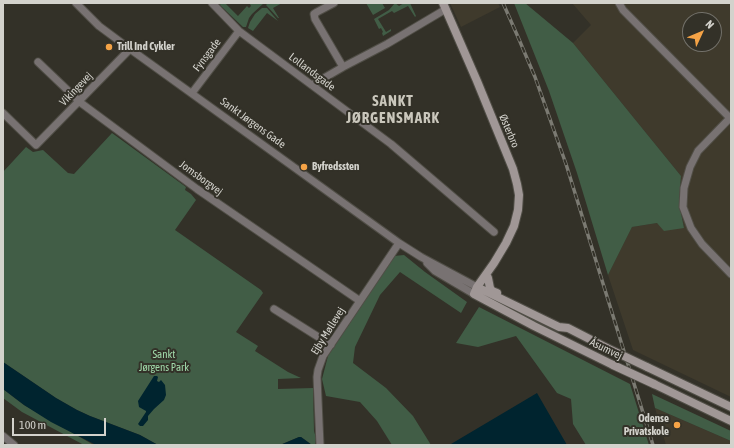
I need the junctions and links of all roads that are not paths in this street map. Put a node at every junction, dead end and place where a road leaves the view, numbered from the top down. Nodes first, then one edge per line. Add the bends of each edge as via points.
1 (76, 3) edge
2 (212, 3) edge
3 (334, 3) edge
4 (619, 3) edge
5 (444, 6) edge
6 (239, 31) junction
7 (130, 49) junction
8 (38, 62) dead end
9 (343, 67) junction
10 (312, 85) junction
11 (192, 93) junction
12 (78, 102) junction
13 (3, 113) edge
14 (730, 118) edge
15 (494, 232) dead end
16 (399, 242) junction
17 (494, 263) junction
18 (731, 274) edge
19 (488, 278) junction
20 (477, 292) junction
21 (360, 301) junction
22 (274, 309) dead end
23 (568, 328) junction
24 (331, 345) junction
25 (731, 407) edge
26 (731, 420) edge
27 (3, 436) edge
28 (14, 445) edge
29 (320, 445) edge

1 - 7 street, Sankt Jørgens Gade via 99,26
2 - 6 street, Lollandsgade
3 - 9 street via 314,14
4 - 14 street
5 - 9 street, Østerbro via 387,44
5 - 17 street, Østerbro via 517,184 518,210 514,226
6 - 10 street, Lollandsgade
6 - 11 street, Fynsgade
7 - 11 street, Sankt Jørgens Gade
7 - 12 street, Vikingevej
8 - 12 street, Jomsborgvej
9 - 10 street, Østerbro
10 - 15 street, Lollandsgade via 391,144
11 - 16 street, Sankt Jørgens Gade
12 - 13 street, Vikingevej via 36,145
12 - 21 street, Jomsborgvej via 197,189
14 - 18 street via 698,151 684,188 683,208 691,228 702,244
16 - 20 street, Sankt Jørgens Gade via 421,257 435,271
16 - 21 street, Ejby Møllevej
17 - 19 street, Østerbro
17 - 20 street, Østerbro
19 - 20 street, Østerbro
19 - 23 street via 492,291
20 - 23 street, Åsumvej via 559,327
20 - 26 street, Åsumvej, bridge via 534,326
21 - 24 street, Ejby Møllevej
22 - 24 street
23 - 25 street, Åsumvej, bridge
24 - 29 street, Ejby Møllevej via 323,356 317,377
27 - 28 street

